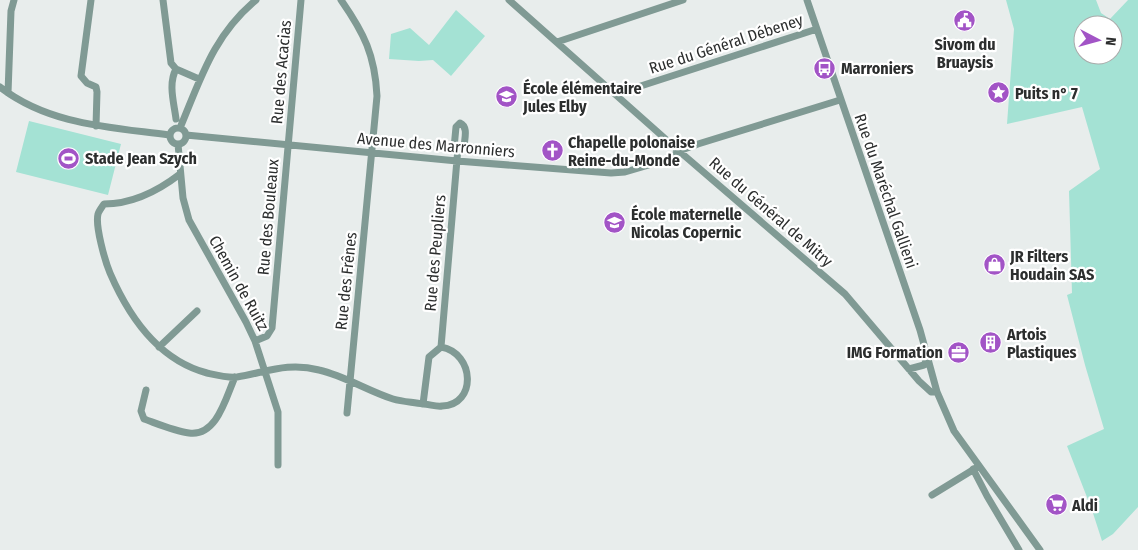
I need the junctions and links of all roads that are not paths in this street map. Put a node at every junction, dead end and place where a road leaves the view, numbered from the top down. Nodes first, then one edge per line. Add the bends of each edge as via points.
1 (14, 0) edge
2 (91, 0) edge
3 (163, 0) edge
4 (256, 0) edge
5 (301, 0) edge
6 (341, 0) edge
7 (509, 0) edge
8 (683, 0) edge
9 (807, 0) edge
10 (817, 29) junction
11 (557, 42) junction
12 (176, 69) junction
13 (199, 79) junction
14 (0, 87) edge
15 (8, 93) junction
16 (616, 94) junction
17 (840, 100) junction
18 (176, 119) dead end
19 (96, 126) junction
20 (180, 128) junction
21 (170, 135) junction
22 (186, 135) junction
23 (178, 144) junction
24 (288, 146) junction
25 (458, 148) dead end
26 (679, 151) junction
27 (372, 153) junction
28 (457, 161) junction
29 (180, 174) junction
30 (197, 311) dead end
31 (255, 341) junction
32 (441, 347) junction
33 (159, 348) junction
34 (928, 358) junction
35 (909, 369) junction
36 (265, 370) junction
37 (235, 377) junction
38 (350, 381) junction
39 (146, 390) dead end
40 (937, 392) junction
41 (423, 404) junction
42 (346, 413) dead end
43 (278, 464) dead end
44 (977, 467) junction
45 (932, 495) dead end
46 (1019, 550) edge
47 (1040, 550) edge

1 - 15 street
2 - 19 street via 82,76 96,87
3 - 12 street via 169,58
4 - 13 street via 226,30
5 - 24 street, Rue des Acacias
6 - 27 street, Rue des Frênes via 363,33 373,61 377,96
7 - 11 street, Rue du Général de Mitry
8 - 11 street
9 - 10 street, Rue du Maréchal Gallieni
10 - 16 street, Rue du Général Débeney
10 - 17 street, Rue du Maréchal Gallieni
11 - 16 street, Rue du Général de Mitry
12 - 13 street
12 - 18 street via 172,85
13 - 20 street
14 - 15 street
15 - 19 street via 47,114
16 - 26 street, Rue du Général de Mitry
17 - 26 street, Avenue des Marronniers
17 - 34 street, Rue du Maréchal Gallieni
19 - 21 street
20 - 21 street via 172,129
20 - 22 street
21 - 23 street via 172,142
22 - 23 street
22 - 24 street, Avenue des Marronniers
23 - 29 street, Chemin de Ruitz
24 - 27 street, Avenue des Marronniers
24 - 31 street, Rue des Bouleaux via 272,328 266,336
25 - 28 street, Rue des Peupliers
26 - 28 street, Avenue des Marronniers via 659,162 611,173
26 - 35 street, Rue du Général de Mitry via 845,294
27 - 28 street, Avenue des Marronniers
27 - 38 street, Rue des Frênes
28 - 32 street, Rue des Peupliers
29 - 31 street, Chemin de Ruitz via 189,220
29 - 33 street via 132,201 104,204 98,214 106,263 117,288 144,332
30 - 33 street
31 - 36 street, Chemin de Ruitz
32 - 41 street via 429,357
32 - 41 street via 463,361 468,373 466,391 451,405
33 - 37 street via 195,370
34 - 35 street via 924,364
34 - 40 street, Rue du Maréchal Gallieni
35 - 40 street, Rue du Général de Mitry via 926,388
36 - 37 street
36 - 38 street via 304,366
36 - 43 street, Chemin de Ruitz via 278,412
37 - 39 street via 216,420 205,430 190,433 144,419 141,410
38 - 41 street via 394,399
38 - 42 street, Rue des Frênes
40 - 44 street, Rue du Maréchal Gallieni via 954,430
44 - 45 street
44 - 46 street via 987,496
44 - 47 street

